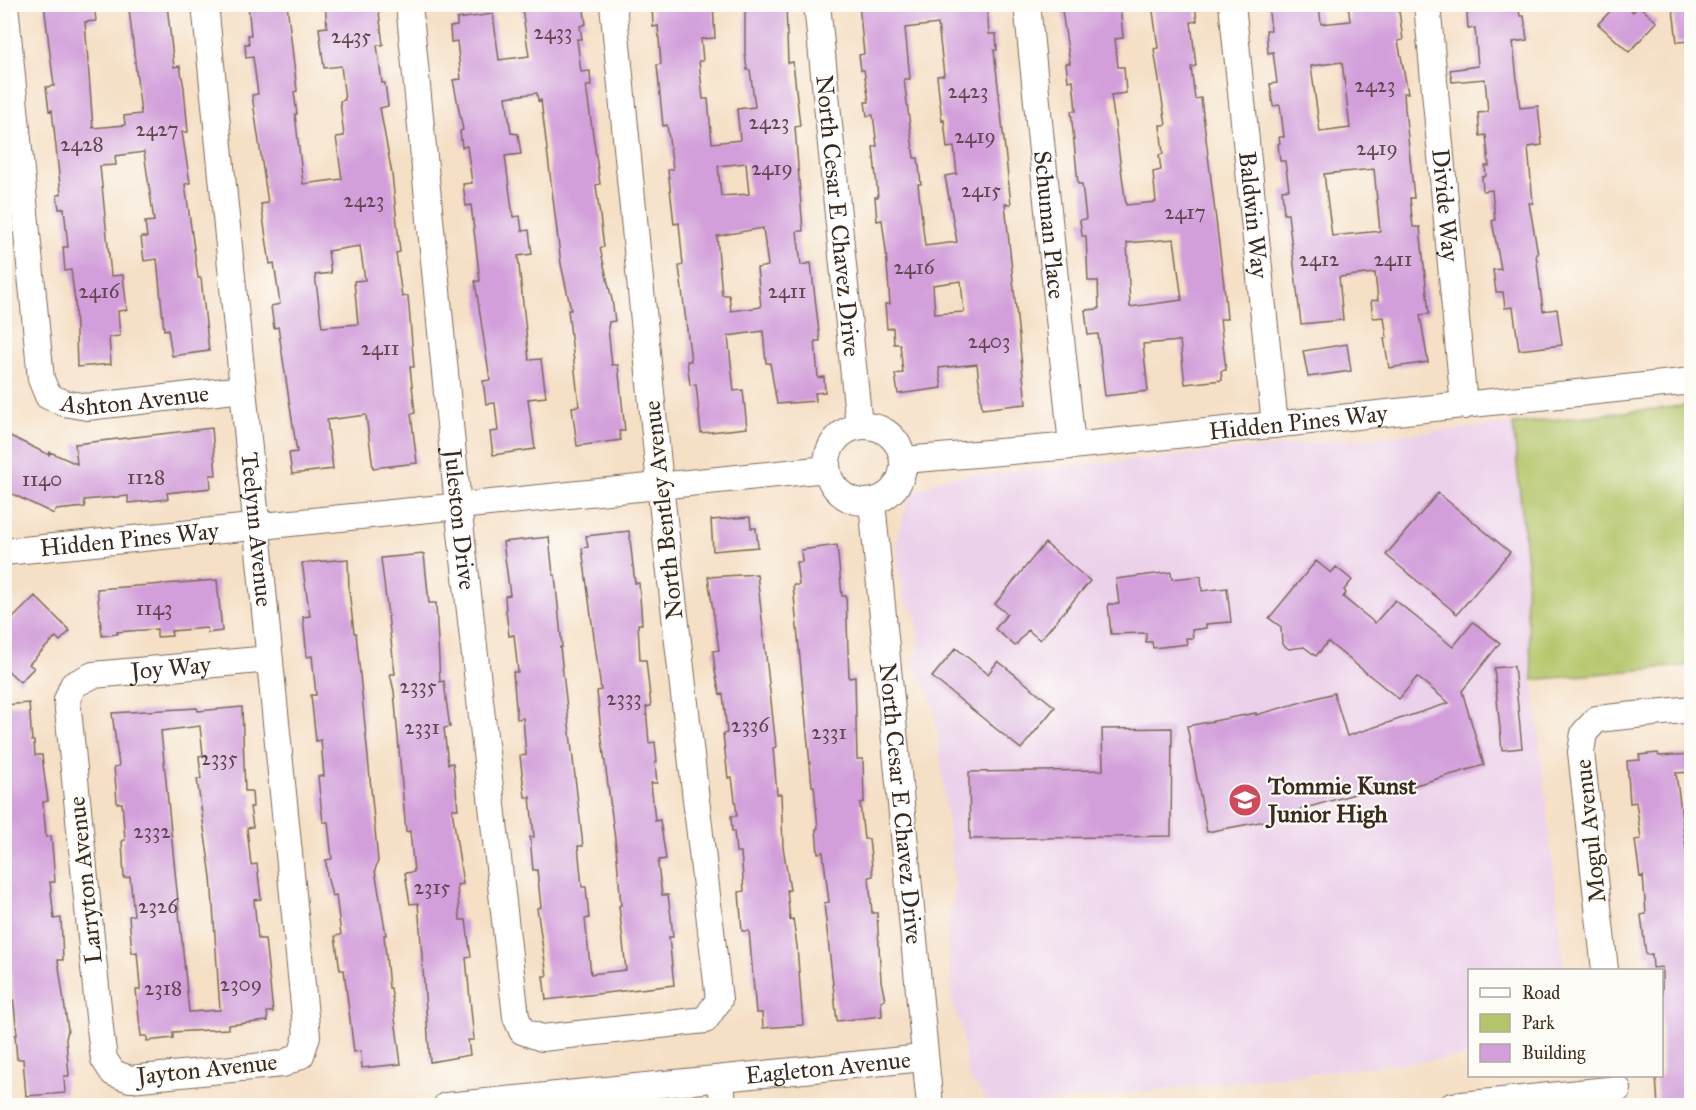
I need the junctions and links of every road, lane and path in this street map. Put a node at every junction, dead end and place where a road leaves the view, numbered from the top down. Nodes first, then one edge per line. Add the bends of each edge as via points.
1 (6, 4) edge
2 (205, 4) edge
3 (409, 4) edge
4 (613, 4) edge
5 (817, 4) edge
6 (1027, 4) edge
7 (1232, 4) edge
8 (1427, 4) edge
9 (1692, 381) edge
10 (243, 389) junction
11 (1464, 406) junction
12 (1275, 425) junction
13 (859, 426) junction
14 (1072, 446) junction
15 (904, 460) junction
16 (827, 469) junction
17 (660, 485) junction
18 (872, 502) junction
19 (458, 506) junction
20 (255, 526) junction
21 (4, 552) edge
22 (270, 659) junction
23 (73, 685) joint
24 (1692, 708) edge
25 (1605, 969) edge
26 (522, 1031) joint
27 (301, 1054) joint
28 (923, 1058) junction
29 (113, 1073) joint
30 (721, 1079) junction
31 (1618, 1090) edge
32 (517, 1102) edge
33 (446, 1106) edge
34 (723, 1106) edge
35 (930, 1106) edge
36 (1452, 1106) edge

1 - 10 street, Ashton Avenue via 41,380 48,396 87,407
2 - 10 street, Teelynn Avenue
3 - 19 street, Juleston Drive
4 - 17 street, North Bentley Avenue
5 - 13 street, North Cesar E Chavez Drive
6 - 14 street, Schuman Place
7 - 12 street, Baldwin Way
8 - 11 street, Divide Way
9 - 11 street, Hidden Pines Way
10 - 20 street, Teelynn Avenue
11 - 12 street, Hidden Pines Way
12 - 14 street, Hidden Pines Way
13 - 15 street via 872,426 888,434
13 - 16 street via 848,430 831,446
14 - 15 street, Hidden Pines Way
15 - 18 street via 899,483 883,499
16 - 17 street, Hidden Pines Way
16 - 18 street via 834,488 842,495 851,501
17 - 19 street, Hidden Pines Way
17 - 26 street, North Bentley Avenue via 719,1000 705,1020 542,1038
18 - 28 street, North Cesar E Chavez Drive
19 - 20 street, Hidden Pines Way
19 - 26 street, Juleston Drive via 515,1009
20 - 21 street, Hidden Pines Way
20 - 22 street, Teelynn Avenue
22 - 23 street, Joy Way via 93,675
22 - 27 street, Teelynn Avenue via 307,1036
23 - 29 street, Larryton Avenue via 67,700 98,1014 104,1059
24 - 25 street, Mogul Avenue via 1597,719 1584,733 1581,752
27 - 29 street, Jayton Avenue via 283,1064 247,1068 130,1078
28 - 30 street, Eagleton Avenue
28 - 35 street, North Cesar E Chavez Drive
30 - 32 street, Eagleton Avenue
30 - 34 street
31 - 36 street
32 - 33 street, Eagleton Avenue

